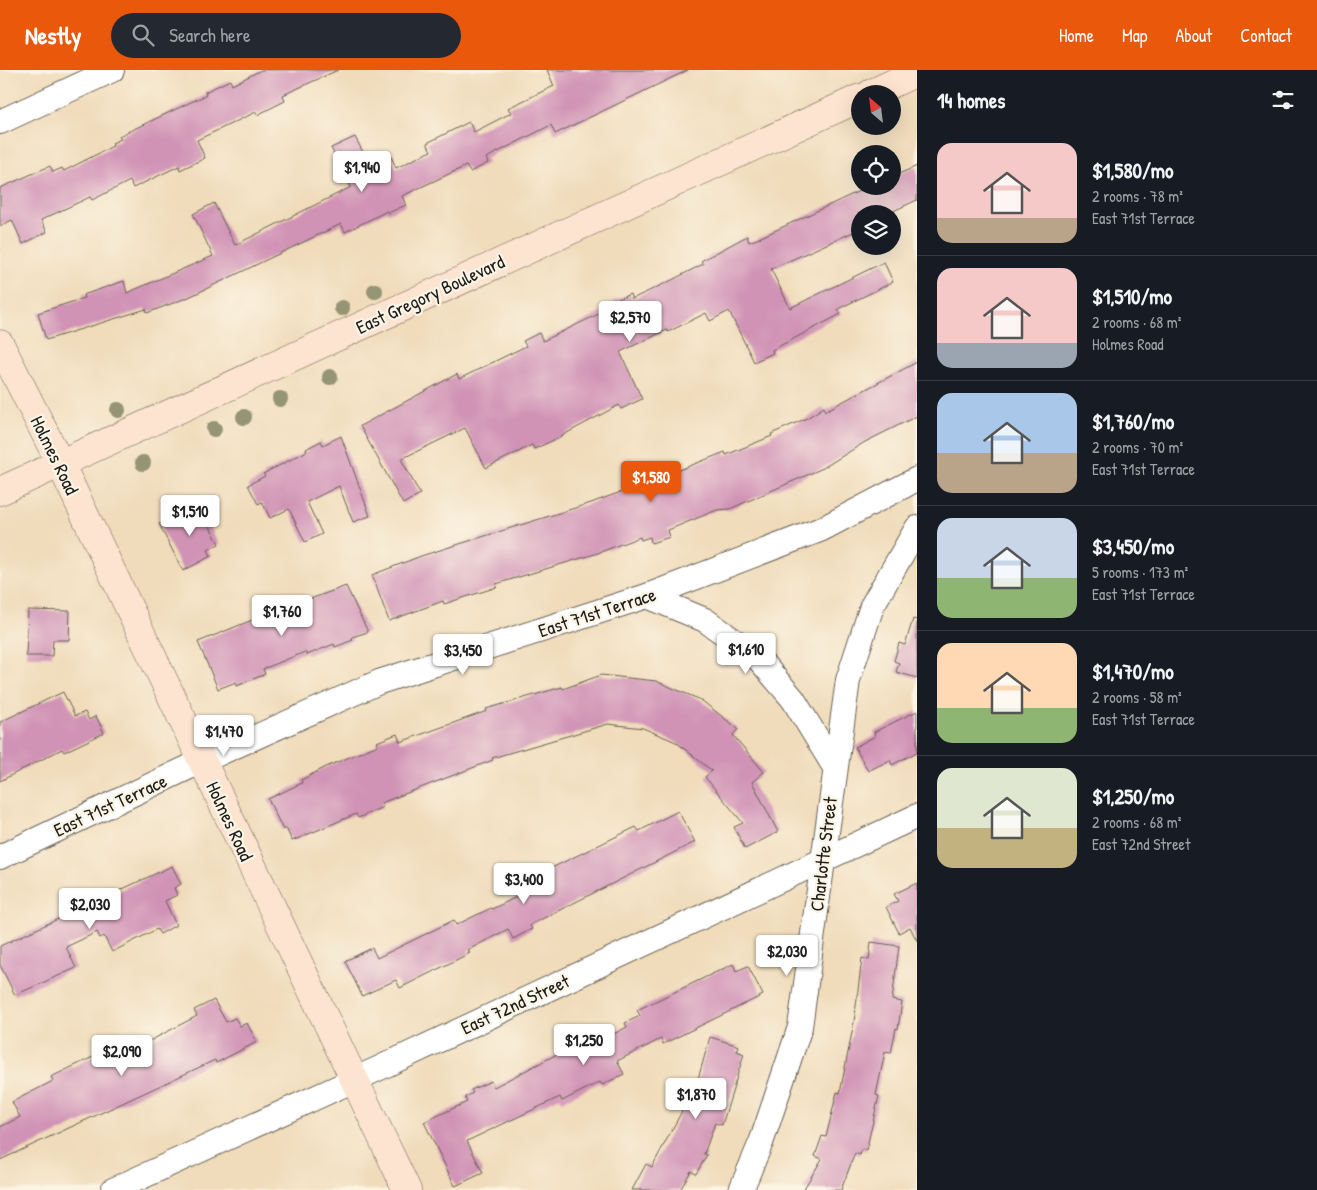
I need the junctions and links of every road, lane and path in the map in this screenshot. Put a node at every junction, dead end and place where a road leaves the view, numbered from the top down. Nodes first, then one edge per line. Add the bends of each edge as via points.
1 (112, 70) edge
2 (917, 72) edge
3 (889, 85) edge
4 (851, 102) edge
5 (0, 122) edge
6 (0, 344) edge
7 (60, 463) junction
8 (917, 479) edge
9 (0, 491) edge
10 (917, 528) edge
11 (647, 596) junction
12 (202, 761) junction
13 (834, 766) junction
14 (917, 816) edge
15 (0, 857) edge
16 (822, 861) junction
17 (354, 1080) junction
18 (113, 1190) edge
19 (407, 1190) edge
20 (741, 1190) edge

1 - 5 street
2 - 3 main road
4 - 7 main road, East Gregory Boulevard
6 - 7 main road, Holmes Road
7 - 9 main road, East Gregory Boulevard
7 - 12 main road, Holmes Road
8 - 11 street, East 71st Terrace via 822,529
10 - 13 street via 872,606 848,680
11 - 12 street, East 71st Terrace via 379,682
11 - 13 street via 705,620 757,658 793,699
12 - 15 street, East 71st Terrace
12 - 17 main road, Holmes Road
13 - 16 street, Charlotte Street
14 - 16 street, East 72nd Street
16 - 17 street, East 72nd Street
16 - 20 street, Charlotte Street via 800,1027 762,1140
17 - 18 street, East 72nd Street
17 - 19 main road, Holmes Road

